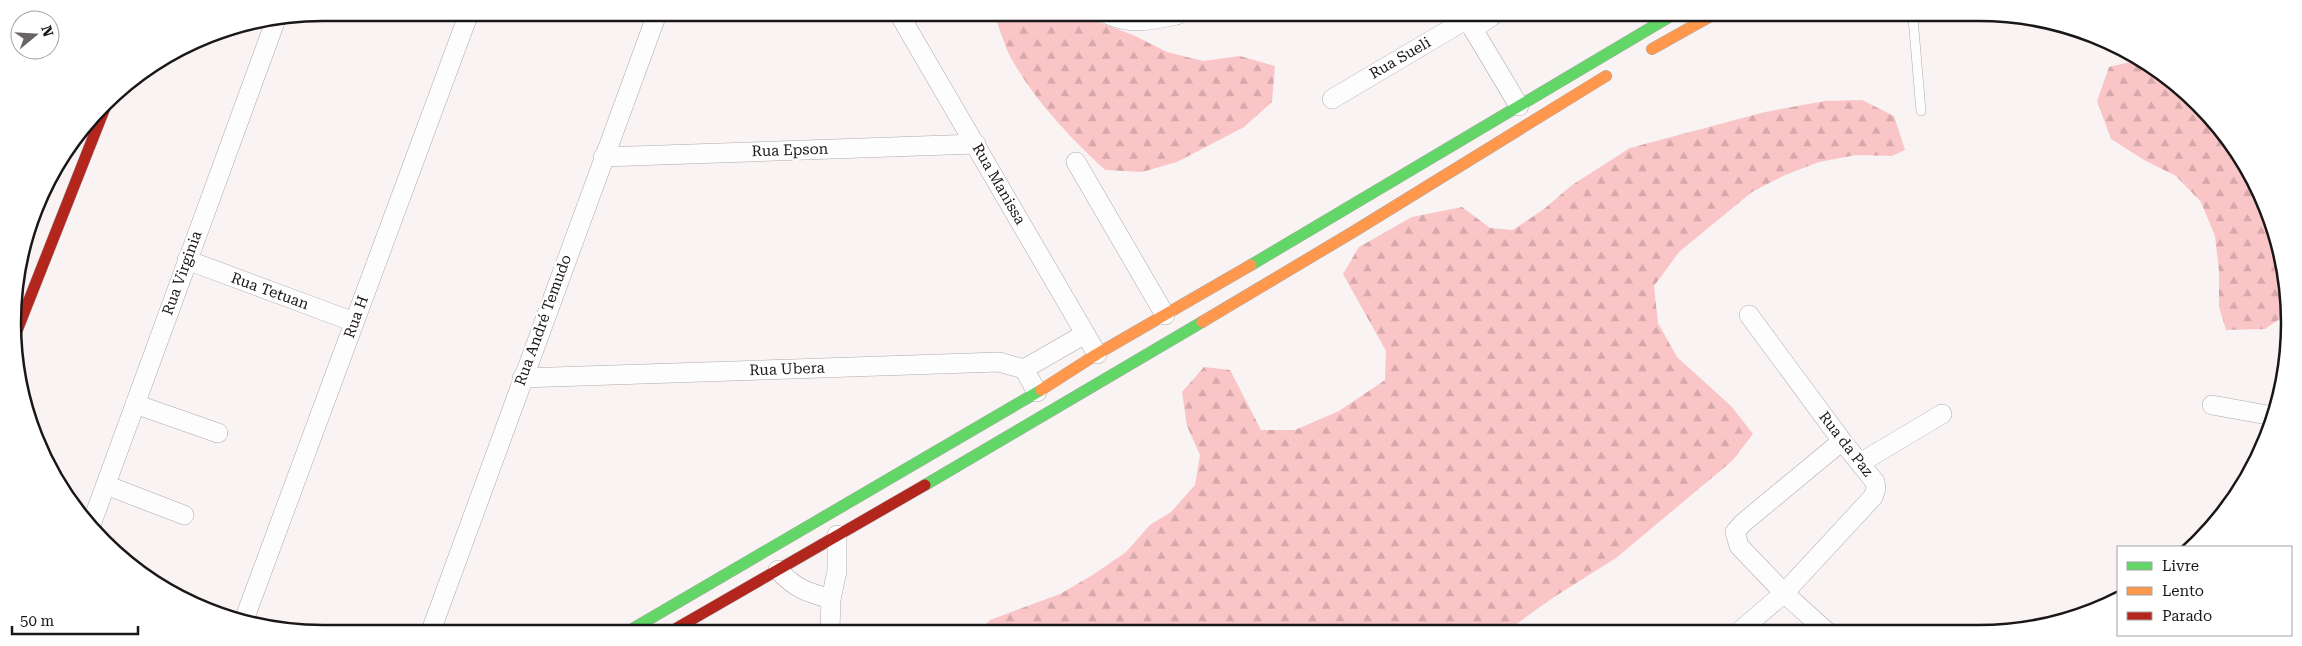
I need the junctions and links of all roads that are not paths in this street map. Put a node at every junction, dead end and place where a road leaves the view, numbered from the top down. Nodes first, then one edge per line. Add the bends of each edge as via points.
1 (466, 21) edge
2 (654, 21) edge
3 (903, 21) edge
4 (1128, 21) edge
5 (1149, 21) edge
6 (1470, 21) edge
7 (1662, 21) edge
8 (1702, 21) edge
9 (1913, 21) edge
10 (274, 26) edge
11 (1638, 56) dead end
12 (1613, 72) dead end
13 (1332, 99) dead end
14 (1519, 106) junction
15 (1921, 111) dead end
16 (99, 121) edge
17 (976, 144) junction
18 (603, 157) junction
19 (1076, 162) dead end
20 (187, 260) junction
21 (29, 276) edge
22 (22, 308) edge
23 (1165, 315) junction
24 (1749, 315) dead end
25 (354, 322) junction
26 (1085, 334) junction
27 (1098, 354) junction
28 (1024, 369) junction
29 (522, 378) junction
30 (1037, 392) junction
31 (135, 404) junction
32 (2212, 405) dead end
33 (1942, 414) dead end
34 (2266, 415) edge
35 (218, 433) dead end
36 (1842, 441) junction
37 (1860, 463) junction
38 (106, 485) junction
39 (184, 515) dead end
40 (93, 519) edge
41 (837, 536) junction
42 (778, 570) junction
43 (1784, 593) junction
44 (831, 599) junction
45 (246, 614) edge
46 (433, 625) edge
47 (639, 625) edge
48 (682, 625) edge
49 (830, 625) edge
50 (1747, 625) edge
51 (1820, 625) edge

1 - 25 street, Rua H
2 - 18 street, Rua André Temudo
3 - 17 street, Rua Manissa
4 - 5 street
6 - 13 street, Rua Sueli
6 - 14 street
7 - 14 main road
8 - 11 main road
9 - 15 lane
10 - 20 street, Rua Virginia
12 - 41 main road via 1353,232
14 - 23 main road
16 - 21 main road
17 - 18 street, Rua Epson
17 - 26 street, Rua Manissa
18 - 29 street, Rua André Temudo
19 - 23 street
20 - 25 street, Rua Tetuan
20 - 31 street, Rua Virginia
21 - 22 main road
23 - 27 main road
24 - 36 street, Rua da Paz
25 - 45 street, Rua H
26 - 27 street, Rua Manissa
26 - 28 street
27 - 30 main road
28 - 29 street, Rua Ubera via 999,362
28 - 30 street
29 - 46 street, Rua André Temudo
30 - 47 main road
31 - 35 street
31 - 38 street, Rua Virginia
32 - 34 street
33 - 37 street
36 - 37 street, Rua da Paz
36 - 43 street via 1735,532 1739,546
37 - 43 street, Rua da Paz via 1875,482 1873,497
38 - 39 street
38 - 40 street, Rua Virginia
41 - 42 main road
41 - 44 street via 837,571
42 - 44 street via 792,585
42 - 48 main road
43 - 50 street, Rua da Paz
43 - 51 street
44 - 49 street

